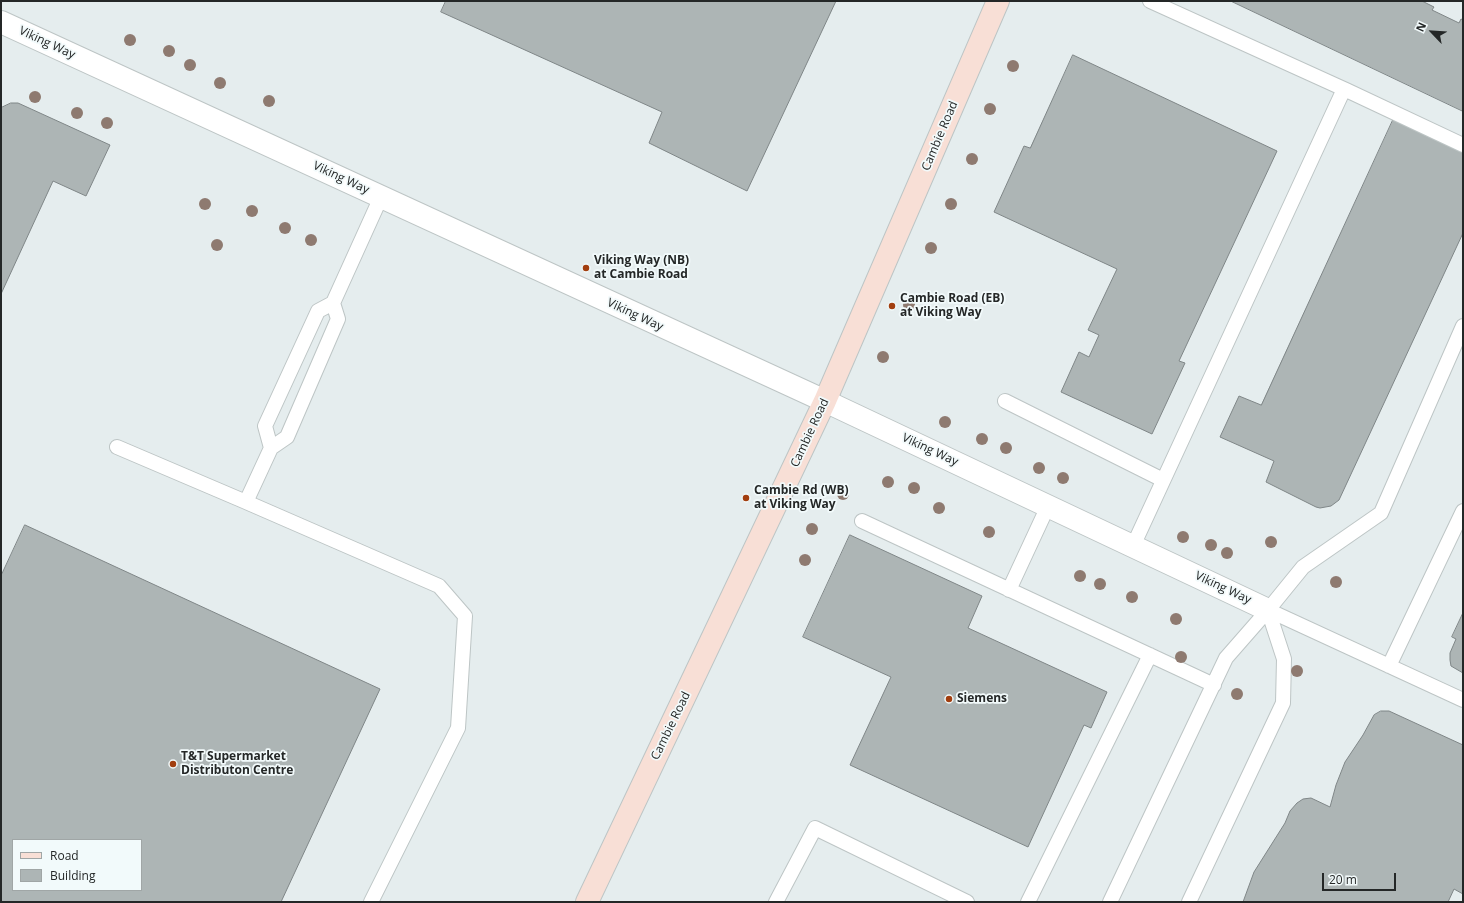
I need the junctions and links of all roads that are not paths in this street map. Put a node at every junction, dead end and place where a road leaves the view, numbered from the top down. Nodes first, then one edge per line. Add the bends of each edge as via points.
1 (998, 1) edge
2 (1150, 1) edge
3 (1, 22) edge
4 (1344, 89) junction
5 (1463, 145) edge
6 (381, 197) junction
7 (333, 303) junction
8 (1463, 326) edge
9 (825, 401) junction
10 (1005, 401) dead end
11 (117, 447) dead end
12 (270, 448) junction
13 (1163, 480) junction
14 (246, 502) junction
15 (1048, 506) junction
16 (1463, 511) edge
17 (862, 521) dead end
18 (1133, 546) junction
19 (1009, 590) junction
20 (1268, 610) junction
21 (1150, 655) junction
22 (1389, 666) junction
23 (1214, 685) junction
24 (1463, 700) edge
25 (371, 902) edge
26 (587, 902) edge
27 (776, 902) edge
28 (967, 902) edge
29 (1028, 902) edge
30 (1110, 902) edge
31 (1189, 902) edge

1 - 9 main road, Cambie Road
2 - 4 lane
3 - 6 street, Viking Way
4 - 5 lane
4 - 13 lane
6 - 7 lane
6 - 9 street, Viking Way
7 - 12 lane via 338,319 287,437
7 - 12 lane via 318,311 265,426
8 - 20 lane via 1381,513 1303,567
9 - 15 street, Viking Way
9 - 26 main road, Cambie Road
10 - 13 lane
11 - 14 lane
12 - 14 lane
13 - 18 lane
14 - 25 lane via 439,586 465,616 458,728
15 - 18 street, Viking Way
15 - 19 lane
16 - 22 lane
17 - 19 lane
18 - 20 street, Viking Way
19 - 21 lane
20 - 22 lane
20 - 23 lane via 1226,658
20 - 31 lane via 1284,659 1283,703
21 - 23 lane
21 - 29 lane
22 - 24 lane
23 - 30 lane
27 - 28 lane via 815,828

